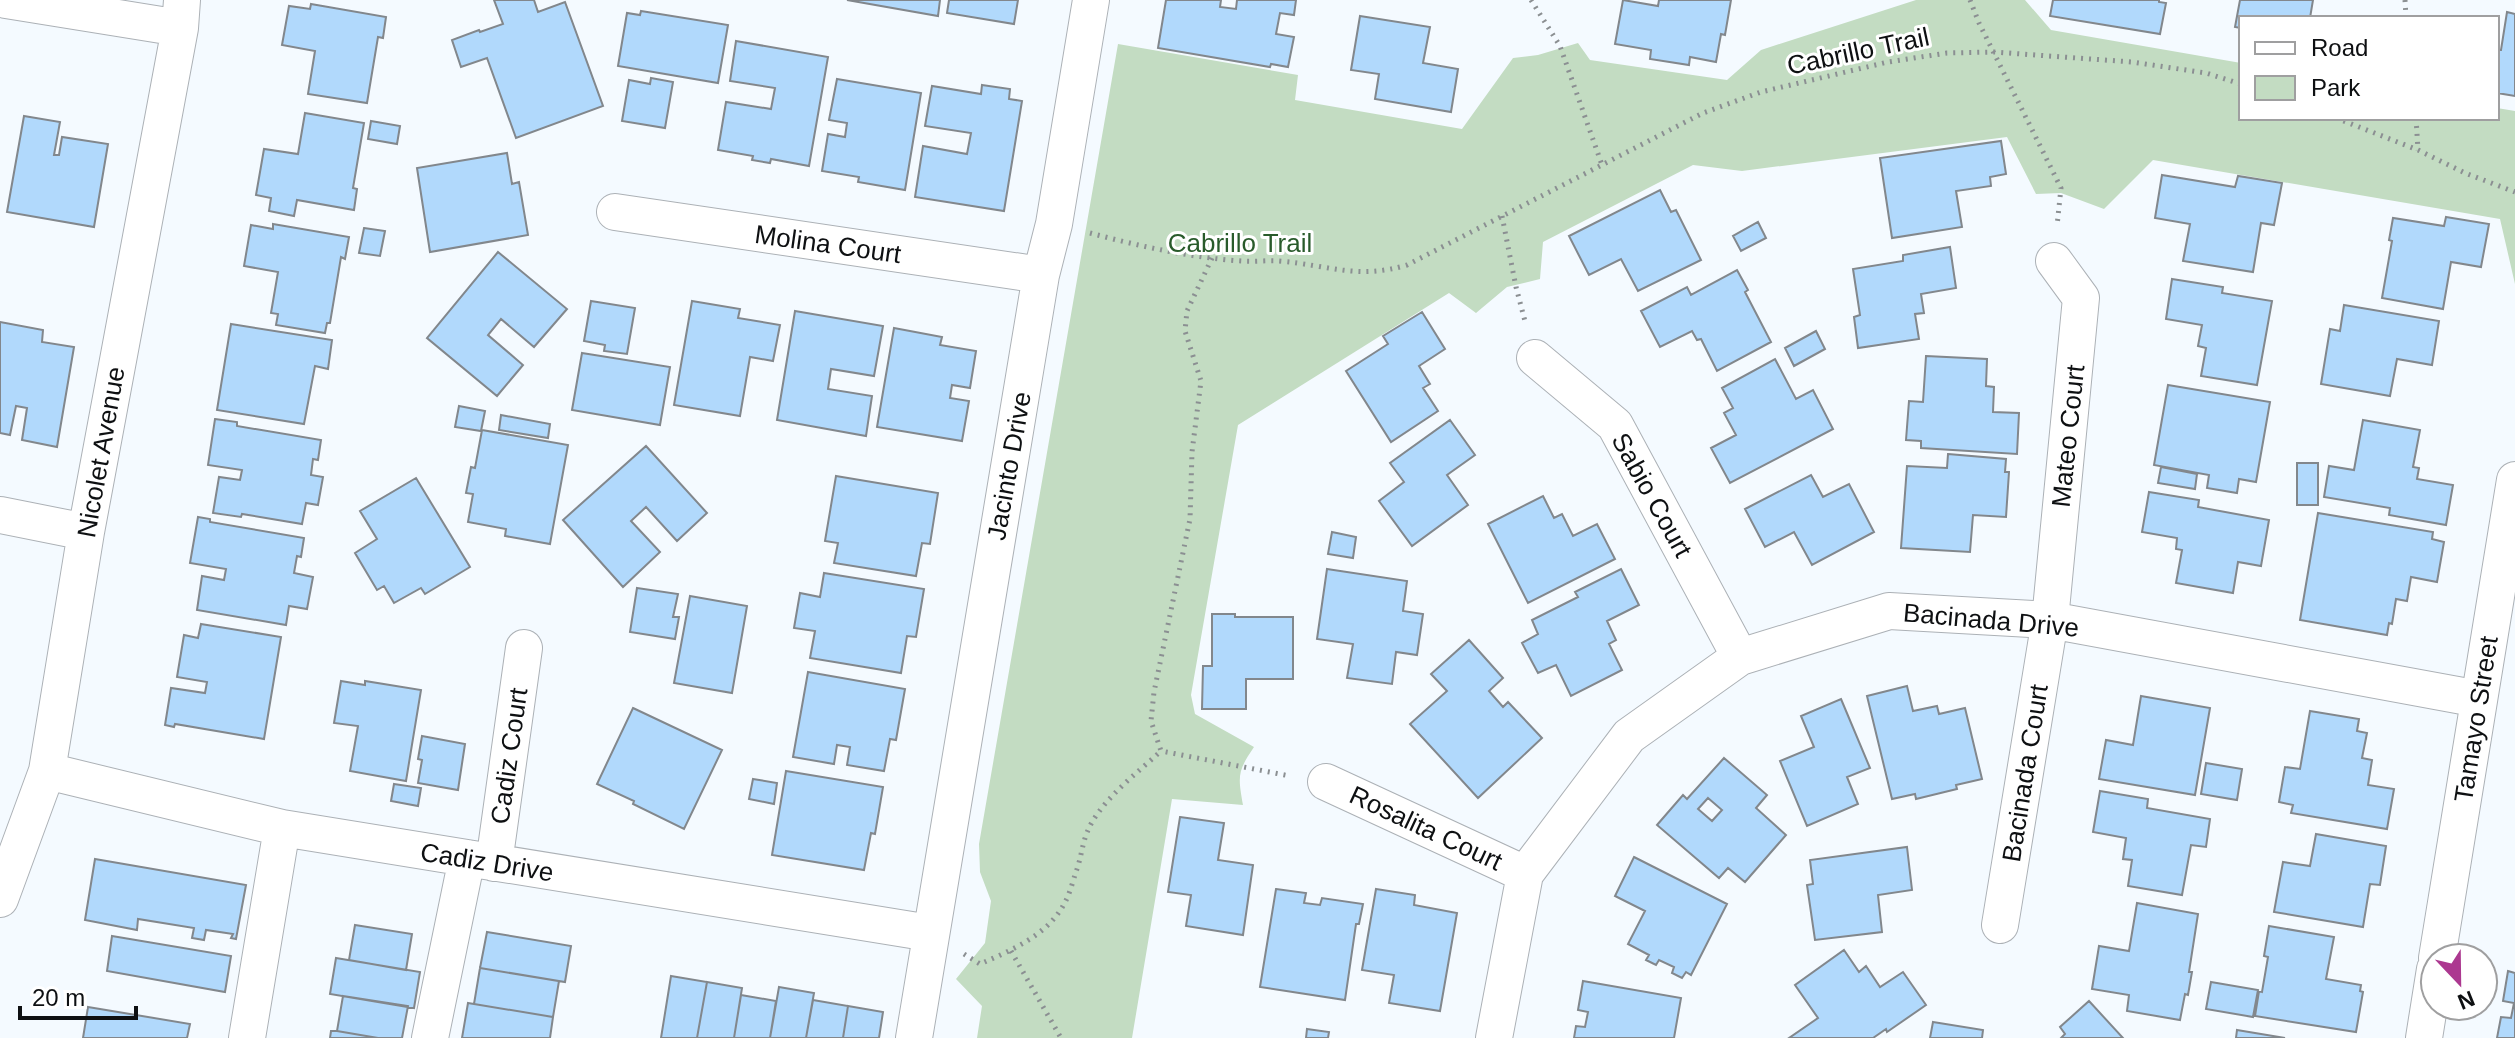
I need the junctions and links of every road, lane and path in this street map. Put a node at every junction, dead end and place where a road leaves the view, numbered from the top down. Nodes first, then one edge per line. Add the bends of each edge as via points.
1 (6, 0) edge
2 (1091, 0) edge
3 (1531, 0) edge
4 (1970, 0) edge
5 (181, 14) edge
6 (1994, 52) junction
7 (2239, 83) edge
8 (2341, 120) edge
9 (2416, 120) edge
10 (2418, 150) junction
11 (1602, 165) junction
12 (2515, 192) edge
13 (615, 212) dead end
14 (1502, 216) junction
15 (1054, 224) junction
16 (1212, 258) junction
17 (2054, 261) joint
18 (1041, 275) junction
19 (1535, 358) joint
20 (2515, 480) edge
21 (0, 515) edge
22 (86, 532) junction
23 (2050, 620) junction
24 (524, 648) dead end
25 (1740, 657) junction
26 (2479, 699) junction
27 (1161, 751) junction
28 (47, 771) junction
29 (1326, 782) joint
30 (282, 828) junction
31 (480, 861) junction
32 (1525, 874) junction
33 (0, 899) edge
34 (2000, 925) dead end
35 (930, 933) junction
36 (2440, 942) edge
37 (1011, 951) junction
38 (247, 1038) edge
39 (430, 1038) edge
40 (914, 1038) edge
41 (1061, 1038) edge
42 (1494, 1038) edge

1 - 5 street
2 - 15 street, Jacinto Drive
3 - 11 path via 1560,46
4 - 6 path
5 - 22 street, Nicolet Avenue
6 - 7 path, Cabrillo Trail via 2132,62
6 - 11 path, Cabrillo Trail via 1888,62 1761,92 1703,113
6 - 17 path via 2061,188
8 - 10 path
9 - 10 path
10 - 12 path
11 - 14 path, Cabrillo Trail
13 - 18 street, Molina Court
14 - 16 path, Cabrillo Trail via 1387,271
14 - 19 path
15 - 16 path, Cabrillo Trail
15 - 18 street, Jacinto Drive
16 - 27 path via 1187,311 1185,331 1201,381 1190,519 1151,721
17 - 23 street, Mateo Court via 2081,298
18 - 35 street, Jacinto Drive
19 - 25 street, Sabio Court via 1615,425
20 - 26 street, Tamayo Street
21 - 22 street
22 - 28 street, Nicolet Avenue
23 - 25 street, Bacinada Drive via 1889,611
23 - 26 street, Bacinada Drive
23 - 34 street, Bacinada Court
24 - 31 street, Cadiz Court
25 - 32 street, Bacinada Drive via 1629,736
26 - 36 street, Tamayo Street
27 - 29 path
27 - 37 path via 1094,820 1064,904 1051,922
28 - 30 street, Cadiz Drive
28 - 33 street, Nicolet Avenue
29 - 32 street, Rosalita Court
30 - 31 street, Cadiz Drive
30 - 38 street
31 - 35 street, Cadiz Drive
31 - 39 street, Cadiz Court
32 - 42 street, Bacinada Drive
35 - 37 path via 980,964
35 - 40 street, Jacinto Drive
37 - 41 path

